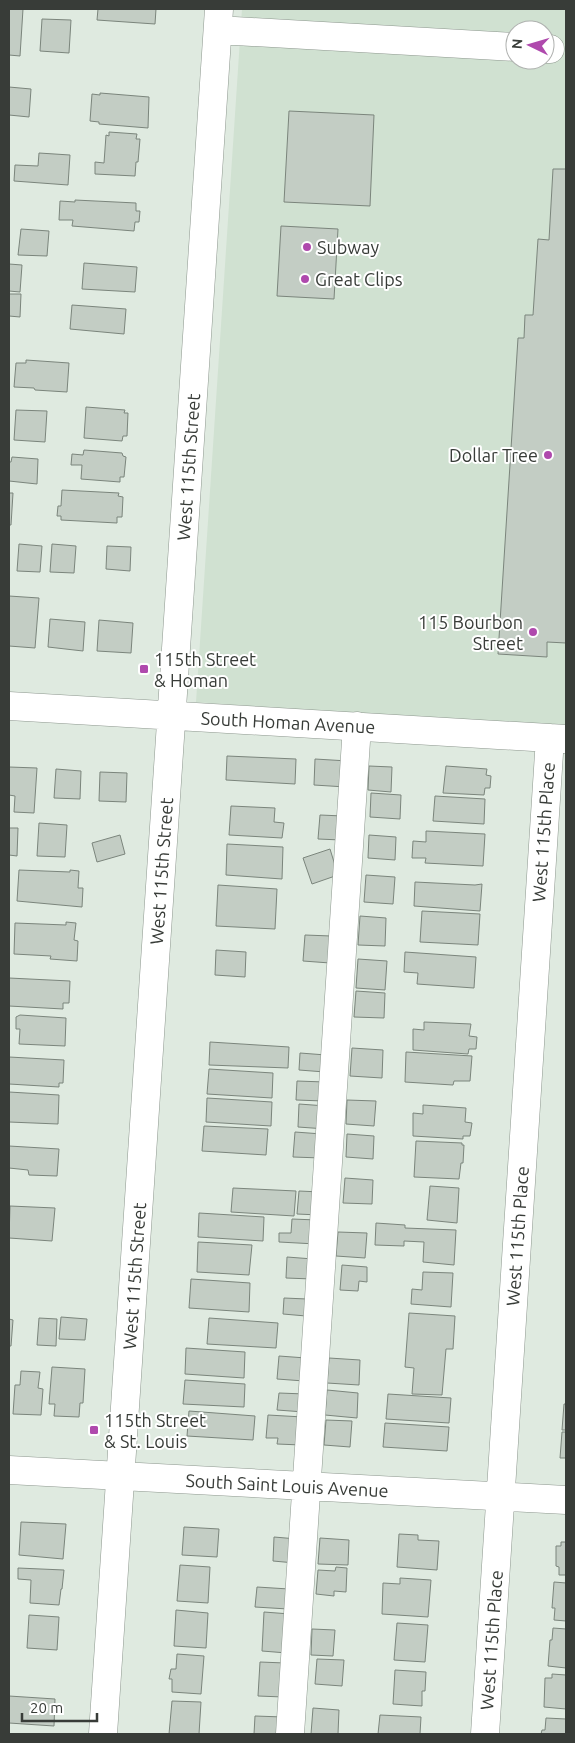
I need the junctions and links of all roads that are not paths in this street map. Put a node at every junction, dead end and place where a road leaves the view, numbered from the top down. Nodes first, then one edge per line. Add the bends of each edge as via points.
1 (218, 20) edge
2 (505, 46) edge
3 (9, 706) edge
4 (172, 716) junction
5 (357, 726) junction
6 (558, 738) edge
7 (9, 1470) edge
8 (121, 1476) junction
9 (306, 1486) junction
10 (499, 1496) junction
11 (566, 1500) edge
12 (103, 1734) edge
13 (290, 1734) edge
14 (485, 1734) edge

1 - 2 street
1 - 4 street, West 115th Street
3 - 4 street, South Homan Avenue
4 - 5 street, South Homan Avenue
4 - 8 street, West 115th Street
5 - 6 street, South Homan Avenue
5 - 9 street
6 - 10 street, West 115th Place
7 - 8 street, South Saint Louis Avenue
8 - 9 street, South Saint Louis Avenue
8 - 12 street, West 115th Street
9 - 10 street, South Saint Louis Avenue
9 - 13 street
10 - 11 street, South Saint Louis Avenue
10 - 14 street, West 115th Place

